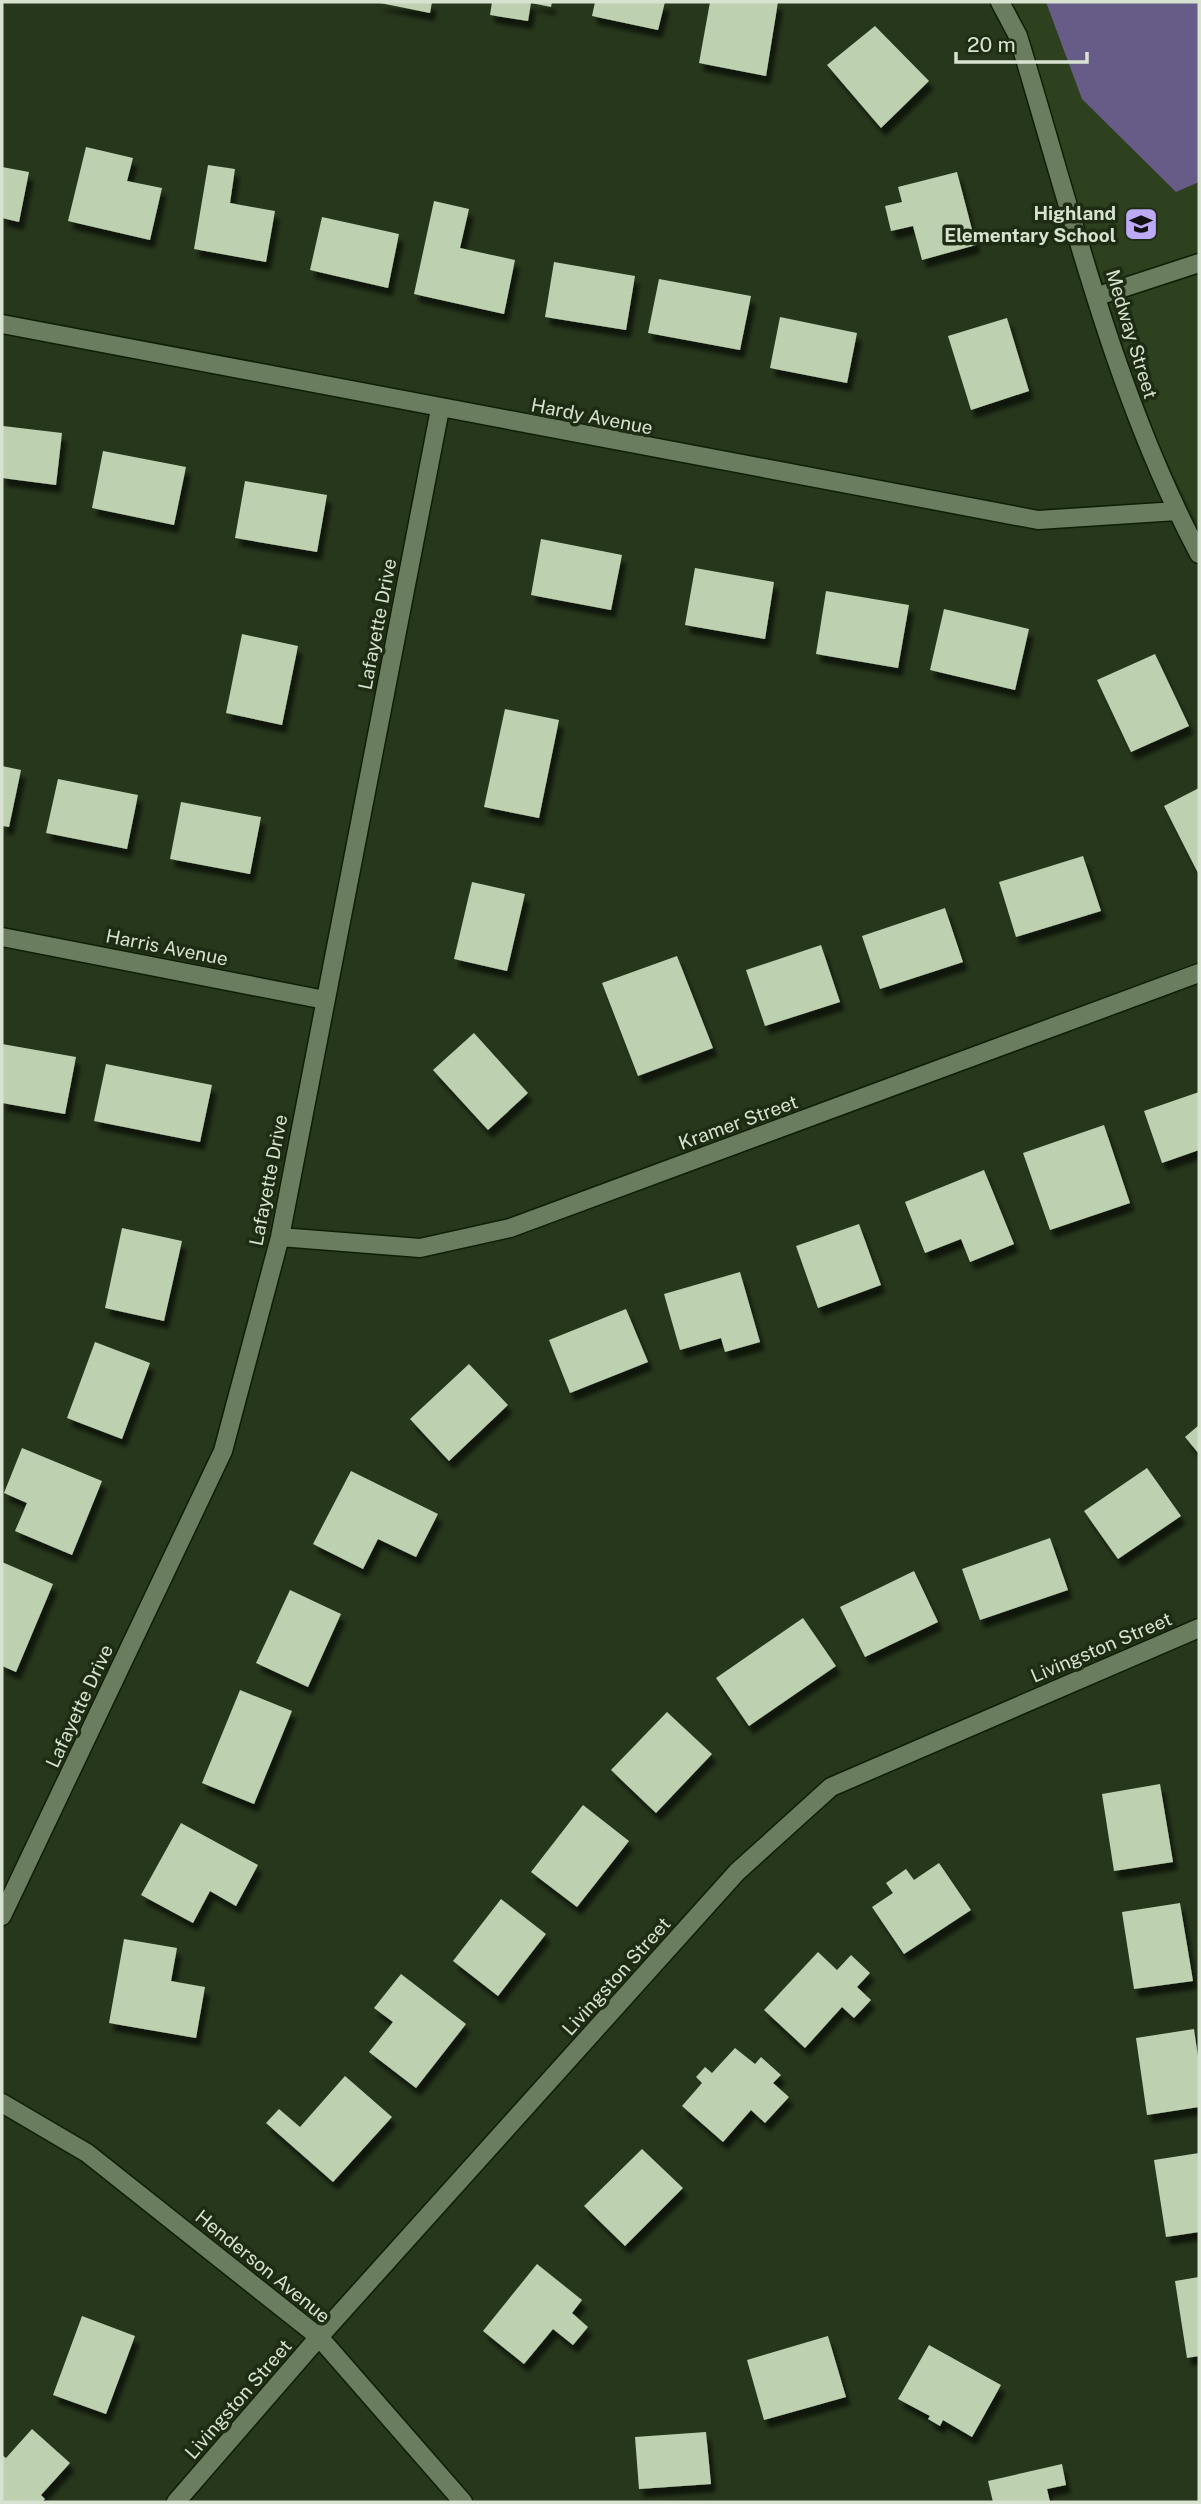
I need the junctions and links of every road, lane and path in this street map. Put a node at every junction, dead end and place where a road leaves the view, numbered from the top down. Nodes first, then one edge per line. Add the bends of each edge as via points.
1 (1000, 2) edge
2 (1199, 263) edge
3 (1098, 296) junction
4 (2, 324) edge
5 (440, 409) junction
6 (1177, 511) junction
7 (1199, 554) edge
8 (2, 937) edge
9 (1199, 974) edge
10 (325, 1000) junction
11 (279, 1237) junction
12 (1199, 1628) edge
13 (2, 1916) edge
14 (2, 2103) edge
15 (319, 2337) junction
16 (176, 2502) edge
17 (463, 2502) edge

1 - 3 street, Medway Street via 1018,36
2 - 3 street
3 - 6 street, Medway Street via 1134,413
4 - 5 street, Hardy Avenue
5 - 6 street, Hardy Avenue via 1038,520
5 - 10 street, Lafayette Drive
6 - 7 street, Medway Street
8 - 10 street, Harris Avenue
9 - 11 street, Kramer Street via 510,1228 420,1248
10 - 11 street, Lafayette Drive
11 - 13 street, Lafayette Drive via 223,1451
12 - 15 street, Livingston Street via 831,1787 737,1872
14 - 15 street, Henderson Avenue via 87,2153
15 - 16 street, Livingston Street
15 - 17 street, Henderson Avenue

